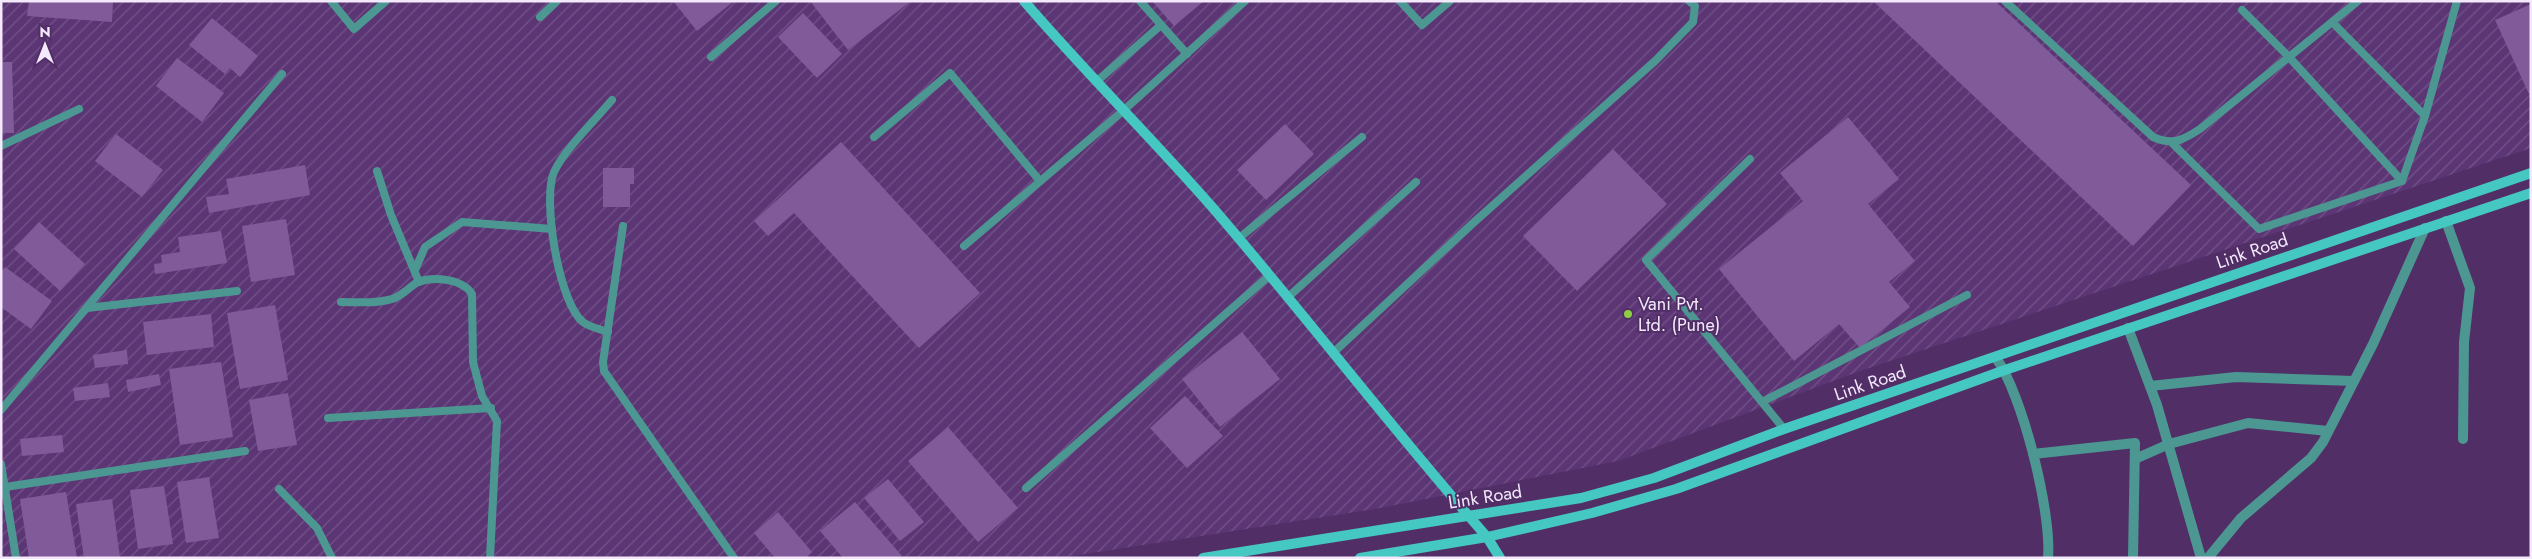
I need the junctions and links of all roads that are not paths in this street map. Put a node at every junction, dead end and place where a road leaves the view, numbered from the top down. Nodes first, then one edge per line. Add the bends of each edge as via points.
1 (331, 1) edge
2 (386, 1) edge
3 (557, 1) edge
4 (776, 1) edge
5 (1024, 1) edge
6 (1140, 1) edge
7 (1245, 1) edge
8 (1400, 1) edge
9 (1450, 1) edge
10 (1690, 1) edge
11 (2005, 1) edge
12 (2358, 1) edge
13 (2456, 1) edge
14 (2242, 10) dead end
15 (540, 17) dead end
16 (2332, 22) junction
17 (1161, 25) junction
18 (1187, 54) junction
19 (711, 57) dead end
20 (2288, 57) junction
21 (282, 74) dead end
22 (1096, 82) junction
23 (612, 100) dead end
24 (80, 109) dead end
25 (1124, 110) junction
26 (2425, 116) junction
27 (1362, 136) dead end
28 (874, 137) dead end
29 (2172, 143) junction
30 (1, 146) edge
31 (1750, 159) dead end
32 (377, 171) dead end
33 (2531, 173) edge
34 (1040, 181) junction
35 (2402, 181) junction
36 (1416, 182) dead end
37 (2531, 193) edge
38 (2446, 221) junction
39 (623, 226) dead end
40 (2425, 228) junction
41 (552, 229) junction
42 (1238, 239) junction
43 (964, 246) dead end
44 (415, 270) junction
45 (1269, 276) junction
46 (418, 282) junction
47 (237, 292) dead end
48 (1966, 295) dead end
49 (1287, 298) junction
50 (341, 302) dead end
51 (87, 308) junction
52 (2128, 328) junction
53 (608, 332) junction
54 (1334, 352) junction
55 (1996, 358) junction
56 (2005, 370) junction
57 (2354, 381) junction
58 (2150, 386) junction
59 (1762, 402) junction
60 (490, 408) junction
61 (1, 410) edge
62 (328, 418) dead end
63 (1784, 430) junction
64 (2328, 431) junction
65 (2463, 439) dead end
66 (2169, 444) junction
67 (245, 451) dead end
68 (2033, 454) junction
69 (2135, 459) junction
70 (1, 464) edge
71 (5, 487) junction
72 (1026, 488) dead end
73 (279, 489) dead end
74 (5, 508) edge
75 (1468, 516) junction
76 (1487, 537) junction
77 (16, 558) edge
78 (332, 558) edge
79 (490, 558) edge
80 (734, 558) edge
81 (1202, 558) edge
82 (1360, 558) edge
83 (1500, 558) edge
84 (2048, 558) edge
85 (2133, 558) edge
86 (2201, 558) edge
87 (2208, 558) edge

1 - 2 lane via 354,30
3 - 15 lane
4 - 19 lane
5 - 22 street
6 - 17 lane
7 - 18 lane
8 - 9 lane via 1422,25
10 - 54 lane via 1694,6 1693,22 1655,61
11 - 29 lane via 2153,137
12 - 16 lane
13 - 26 lane
14 - 20 lane
16 - 20 lane
16 - 26 lane
17 - 18 lane
17 - 22 lane
18 - 25 lane
20 - 29 lane via 2200,129
20 - 35 lane
21 - 51 lane
22 - 25 street
23 - 41 lane via 555,169 549,206
24 - 30 lane
25 - 34 lane
25 - 42 street
26 - 35 lane
27 - 42 lane
28 - 34 lane via 950,72
29 - 35 lane via 2259,229
31 - 59 lane via 1646,260
32 - 44 lane via 391,215
33 - 55 street, Link Road
34 - 43 lane
36 - 49 lane
37 - 38 street, Link Road
38 - 40 street, Link Road
38 - 65 street via 2470,288 2464,342
39 - 53 lane
40 - 52 street, Link Road
40 - 57 street
41 - 44 lane via 462,222 425,247
41 - 53 lane via 556,257 574,312 583,323
42 - 45 street
44 - 46 lane
45 - 49 street
45 - 72 lane
46 - 50 lane via 381,302
46 - 60 lane via 446,280 469,288 472,294 473,362 482,396
47 - 51 lane
48 - 59 lane
49 - 54 street
51 - 61 lane
52 - 56 street, Link Road
52 - 58 street
53 - 80 lane via 603,362 607,379
54 - 75 street
55 - 56 street
55 - 63 street, Link Road
56 - 68 street
56 - 76 street, Link Road via 1676,489 1592,513
57 - 58 street via 2236,377
57 - 64 street
58 - 66 street
59 - 63 lane
60 - 62 lane
60 - 79 lane via 498,421
63 - 75 street, Link Road via 1636,483 1581,498
64 - 66 street via 2248,423
64 - 87 street via 2310,458 2240,518
66 - 69 street
66 - 86 street
67 - 71 lane
68 - 69 street via 2135,443
68 - 84 street via 2050,539
69 - 85 street
70 - 71 lane
71 - 74 lane
73 - 78 lane via 317,528
74 - 77 lane
75 - 76 street
75 - 81 street, Link Road
76 - 82 street, Link Road
76 - 83 street

